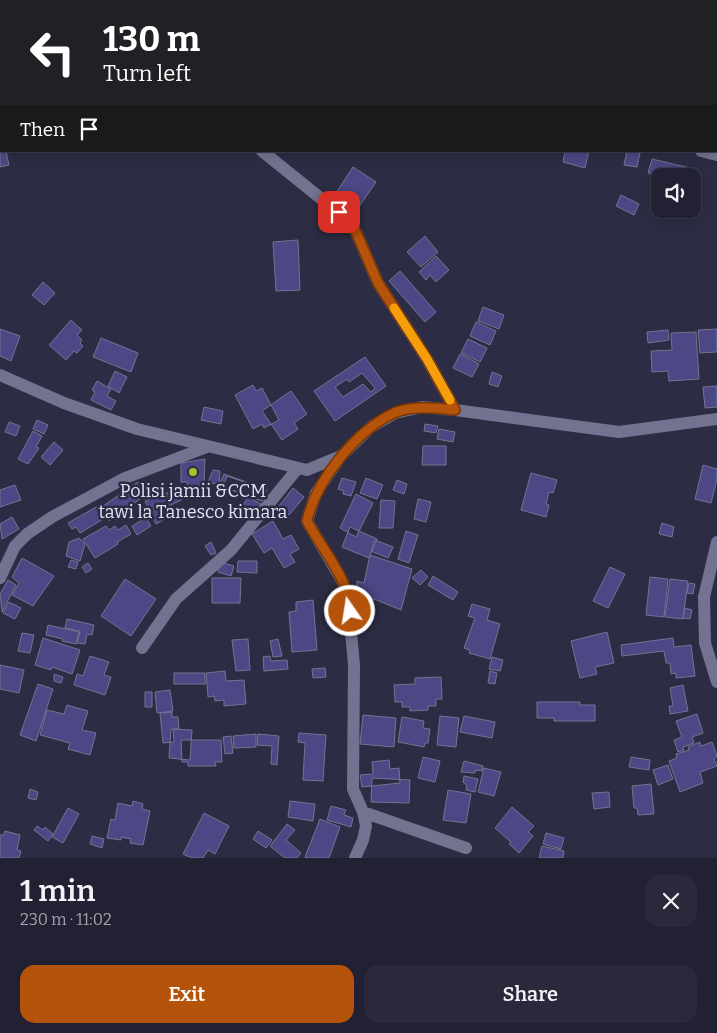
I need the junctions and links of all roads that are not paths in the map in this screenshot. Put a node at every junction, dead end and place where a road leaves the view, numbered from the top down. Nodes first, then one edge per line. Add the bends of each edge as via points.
1 (263, 152) edge
2 (0, 375) edge
3 (455, 410) junction
4 (717, 419) edge
5 (207, 447) junction
6 (341, 456) junction
7 (298, 468) junction
8 (717, 542) edge
9 (0, 578) edge
10 (142, 648) dead end
11 (717, 682) edge
12 (363, 812) junction
13 (466, 848) dead end
14 (355, 858) edge

1 - 3 street via 339,212 356,232 378,283
2 - 5 street via 64,403 137,429
3 - 4 street via 619,432
3 - 6 street via 422,407 396,412 371,427
5 - 7 street
5 - 9 street via 124,478 52,517 15,546
6 - 7 street via 307,470
6 - 12 street via 316,493 307,521 351,600 353,789
7 - 10 street via 231,550 176,599
8 - 11 street via 704,597 706,643
12 - 13 street
12 - 14 street via 366,826

